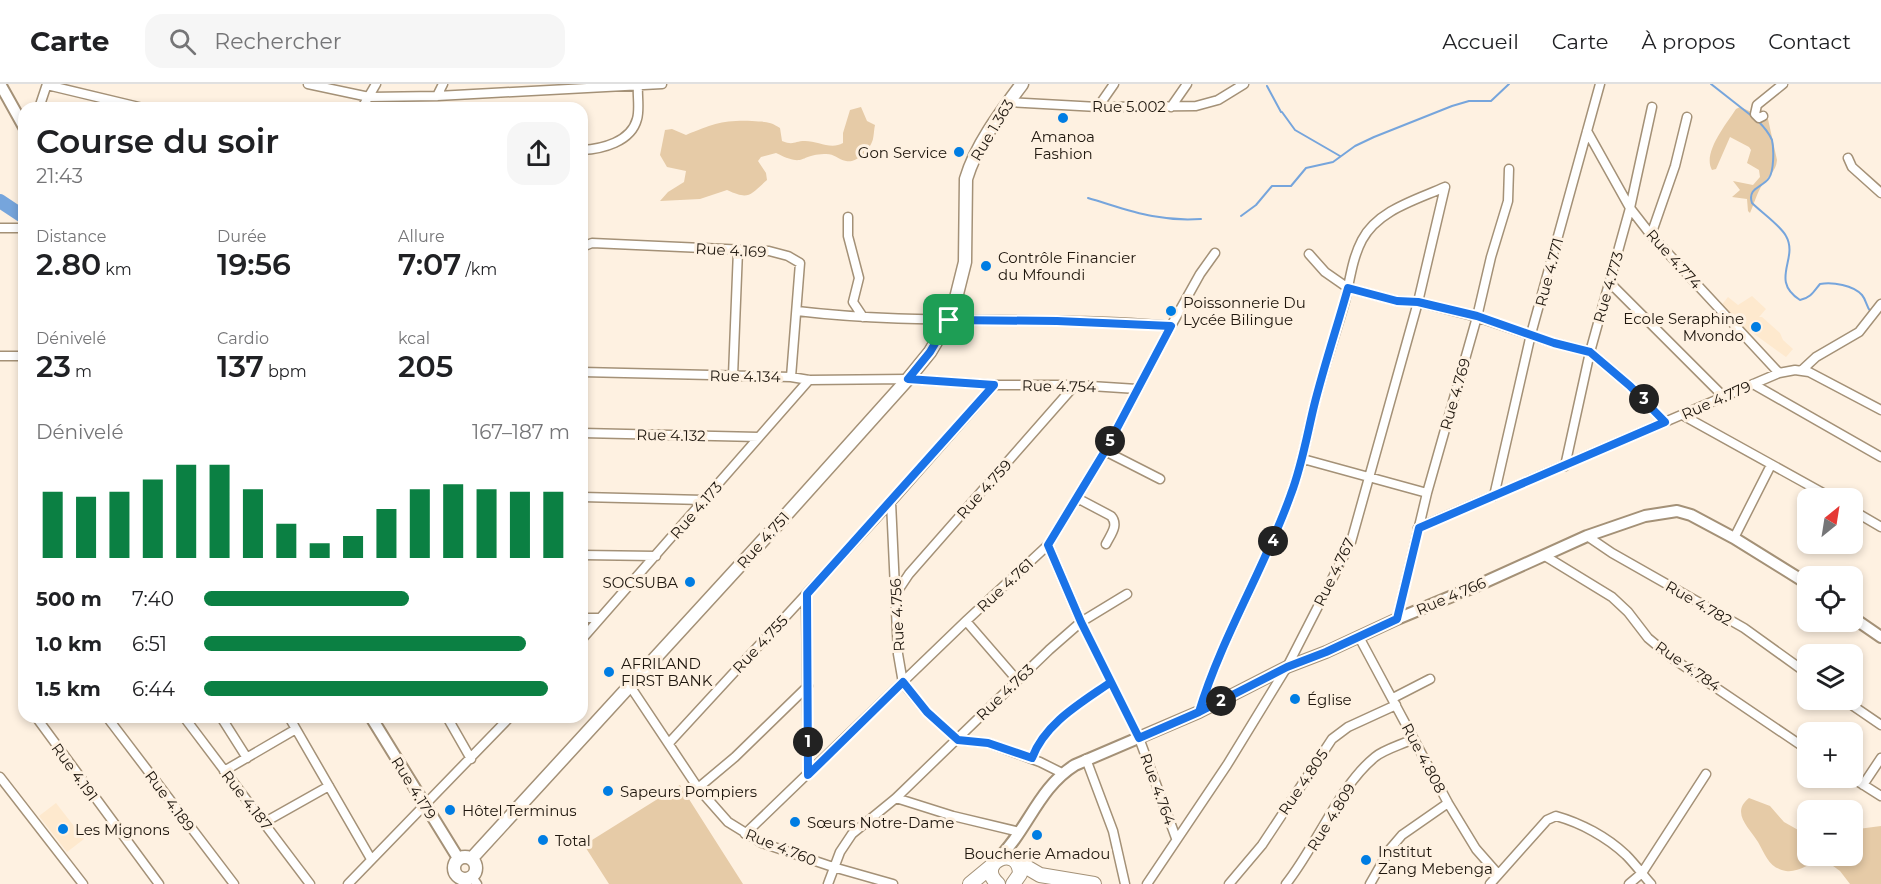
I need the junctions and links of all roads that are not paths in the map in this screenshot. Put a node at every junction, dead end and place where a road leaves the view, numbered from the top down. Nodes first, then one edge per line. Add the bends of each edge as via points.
1 (0, 84) edge
2 (309, 84) edge
3 (376, 84) edge
4 (443, 84) edge
5 (662, 84) edge
6 (1022, 84) edge
7 (1114, 84) edge
8 (1187, 84) edge
9 (1244, 84) edge
10 (1600, 84) edge
11 (1783, 84) edge
12 (47, 85) edge
13 (638, 85) edge
14 (437, 96) junction
15 (369, 97) junction
16 (41, 102) edge
17 (118, 102) edge
18 (366, 102) edge
19 (1009, 102) junction
20 (1172, 106) junction
21 (1098, 107) junction
22 (1652, 107) dead end
23 (18, 116) edge
24 (1763, 116) dead end
25 (1687, 117) dead end
26 (1587, 131) junction
27 (588, 150) edge
28 (1848, 158) dead end
29 (1509, 169) dead end
30 (966, 178) joint
31 (1881, 193) edge
32 (1630, 208) junction
33 (848, 217) dead end
34 (0, 228) edge
35 (18, 228) edge
36 (1651, 235) junction
37 (588, 245) edge
38 (738, 250) junction
39 (1215, 253) dead end
40 (1309, 254) dead end
41 (1610, 283) junction
42 (1348, 288) junction
43 (1418, 302) junction
44 (1881, 304) edge
45 (796, 311) junction
46 (1477, 316) junction
47 (863, 317) junction
48 (949, 320) junction
49 (1171, 326) junction
50 (1531, 334) junction
51 (1590, 352) junction
52 (0, 356) edge
53 (18, 356) edge
54 (1802, 370) junction
55 (588, 372) edge
56 (1779, 373) junction
57 (733, 376) junction
58 (791, 377) junction
59 (908, 379) junction
60 (809, 380) junction
61 (1753, 384) junction
62 (994, 385) junction
63 (1075, 385) junction
64 (1137, 389) junction
65 (1724, 397) junction
66 (1881, 410) edge
67 (1684, 416) junction
68 (1665, 422) junction
69 (588, 433) edge
70 (759, 437) junction
71 (1105, 451) junction
72 (1881, 457) edge
73 (1303, 459) junction
74 (1771, 465) junction
75 (1565, 466) junction
76 (1370, 477) junction
77 (1160, 479) dead end
78 (1814, 488) edge
79 (1426, 493) junction
80 (1494, 496) junction
81 (588, 497) edge
82 (1077, 498) junction
83 (704, 500) junction
84 (891, 502) junction
85 (1863, 516) edge
86 (1881, 527) edge
87 (1419, 528) junction
88 (1587, 536) junction
89 (1734, 538) junction
90 (1106, 544) dead end
91 (1048, 545) junction
92 (588, 555) edge
93 (656, 556) junction
94 (1545, 556) junction
95 (1797, 577) edge
96 (807, 594) junction
97 (1127, 594) dead end
98 (895, 595) junction
99 (588, 618) edge
100 (599, 618) junction
101 (1397, 619) junction
102 (966, 621) junction
103 (1081, 622) junction
104 (1863, 625) edge
105 (588, 632) edge
106 (1359, 637) junction
107 (1881, 637) edge
108 (1797, 666) edge
109 (1287, 667) junction
110 (1430, 679) dead end
111 (1017, 680) junction
112 (903, 682) junction
113 (1111, 682) junction
114 (630, 686) junction
115 (808, 686) junction
116 (1395, 701) junction
117 (1860, 710) edge
118 (1199, 712) junction
119 (40, 723) edge
120 (113, 723) edge
121 (188, 723) edge
122 (224, 723) edge
123 (292, 723) edge
124 (375, 723) edge
125 (450, 723) edge
126 (504, 723) edge
127 (1881, 724) edge
128 (296, 729) junction
129 (1139, 738) junction
130 (1413, 739) junction
131 (958, 740) junction
132 (669, 743) junction
133 (1797, 743) edge
134 (247, 758) junction
135 (1032, 758) junction
136 (1881, 758) edge
137 (471, 759) junction
138 (1086, 759) junction
139 (224, 771) junction
140 (1062, 772) junction
141 (1706, 774) dead end
142 (808, 775) junction
143 (0, 777) edge
144 (1863, 785) joint
145 (329, 786) junction
146 (698, 788) junction
147 (1881, 796) edge
148 (896, 798) junction
149 (1448, 803) junction
150 (424, 805) junction
151 (265, 822) junction
152 (1020, 832) junction
153 (745, 834) junction
154 (1176, 838) junction
155 (458, 858) junction
156 (472, 858) junction
157 (371, 859) junction
158 (1016, 861) junction
159 (995, 862) junction
160 (833, 867) junction
161 (1642, 873) junction
162 (1498, 874) junction
163 (452, 880) edge
164 (474, 880) edge
165 (83, 884) edge
166 (159, 884) edge
167 (234, 884) edge
168 (310, 884) edge
169 (348, 884) edge
170 (828, 884) edge
171 (892, 884) edge
172 (970, 884) edge
173 (998, 884) edge
174 (1013, 884) edge
175 (1094, 884) edge
176 (1125, 884) edge
177 (1147, 884) edge
178 (1229, 884) edge
179 (1286, 884) edge
180 (1370, 884) edge
181 (1490, 884) edge
182 (1629, 884) edge
183 (1652, 884) edge

1 - 23 street
2 - 15 street
3 - 15 street
4 - 14 street
5 - 13 street
6 - 19 main road, Rue 1.363
7 - 21 street
8 - 20 street
9 - 20 street, Rue 5.002 via 1207,104
10 - 26 street, Rue 4.771
11 - 24 street via 1757,105 1755,114
12 - 16 street
12 - 17 street
13 - 14 street
13 - 27 street via 637,119 631,131 618,141
14 - 15 street
15 - 18 street
19 - 21 street, Rue 5.002
19 - 30 main road, Rue 1.363
20 - 21 street, Rue 5.002
22 - 32 street, Rue 4.773
25 - 36 street via 1676,166
26 - 32 street, Rue 4.774
26 - 50 street, Rue 4.771
28 - 31 street via 1852,167
29 - 46 street, Rue 4.769 via 1508,201
30 - 48 main road, Rue 4.751 via 965,262
32 - 36 street, Rue 4.774
32 - 41 street, Rue 4.773
33 - 47 street via 848,236 859,278 853,302
34 - 35 street
36 - 56 street, Rue 4.774
37 - 38 street, Rue 4.169
38 - 45 street, Rue 4.169 via 769,251 800,263
38 - 57 street
39 - 49 street, Rue 4.761
40 - 42 street via 1325,272
41 - 51 street, Rue 4.773
41 - 65 street
42 - 43 street via 1397,301
42 - 43 street, Rue 4.767 via 1357,251 1371,227 1386,214 1445,187
42 - 73 street via 1314,405
43 - 46 street
43 - 76 street, Rue 4.767
44 - 54 street via 1859,332 1816,357
45 - 47 street
45 - 58 street, Rue 4.169
46 - 50 street
46 - 79 street, Rue 4.769
47 - 48 street
48 - 49 street
48 - 59 main road, Rue 4.751
49 - 64 street, Rue 4.761
50 - 51 street
50 - 80 street, Rue 4.771
51 - 68 street
51 - 75 street, Rue 4.773
52 - 53 street
54 - 56 street, Rue 4.779
54 - 66 street
55 - 57 street, Rue 4.134
56 - 61 street, Rue 4.779
57 - 58 street, Rue 4.134
58 - 60 street, Rue 4.134
59 - 60 street, Rue 4.134
59 - 62 street, Rue 4.754
59 - 114 main road, Rue 4.751
60 - 70 street, Rue 4.173
61 - 65 street, Rue 4.779
61 - 72 street
62 - 63 street, Rue 4.754
62 - 84 street, Rue 4.755
63 - 64 street, Rue 4.754
63 - 98 street, Rue 4.759 via 909,574
64 - 71 street, Rue 4.761
65 - 67 street, Rue 4.779
67 - 68 street, Rue 4.779
67 - 74 street
68 - 75 street, Rue 4.779
69 - 70 street, Rue 4.132
70 - 83 street, Rue 4.173
71 - 77 street
71 - 82 street, Rue 4.761
73 - 76 street
73 - 118 street via 1271,546 1214,668
74 - 78 street
74 - 89 street
75 - 80 street, Rue 4.779
76 - 79 street
76 - 109 street, Rue 4.767 via 1350,542
79 - 87 street, Rue 4.769
80 - 87 street, Rue 4.779
81 - 83 street
82 - 90 street via 1115,520
82 - 91 street, Rue 4.761
83 - 93 street, Rue 4.173
84 - 96 street, Rue 4.755
84 - 98 street, Rue 4.756
85 - 86 street
87 - 101 street, Rue 4.769
88 - 89 street, Rue 4.766 via 1646,516 1677,511 1691,514
88 - 94 street, Rue 4.766
88 - 108 street, Rue 4.782 via 1744,628
89 - 95 street, Rue 4.766
91 - 102 street, Rue 4.761
91 - 103 street, Rue 4.764
92 - 93 street
93 - 100 street, Rue 4.173
94 - 101 street, Rue 4.766
94 - 133 street, Rue 4.784 via 1612,597 1671,658
96 - 115 street
96 - 132 street, Rue 4.755
97 - 103 street, Rue 4.763
98 - 112 street, Rue 4.756
99 - 100 street
100 - 105 street, Rue 4.173
101 - 106 street, Rue 4.766
102 - 111 street
102 - 112 street, Rue 4.761
103 - 111 street, Rue 4.763
103 - 113 street, Rue 4.764
104 - 107 street
106 - 109 street, Rue 4.766
106 - 116 street, Rue 4.808
109 - 118 street, Rue 4.766
109 - 154 street, Rue 4.767 via 1227,765
110 - 116 street, Rue 4.805
111 - 131 street, Rue 4.763
112 - 131 street, Rue 4.756 via 927,712
112 - 142 street, Rue 4.761
113 - 129 street, Rue 4.764
113 - 135 street via 1049,730
114 - 132 street, Rue 4.760
114 - 156 main road, Rue 4.751
115 - 142 street
115 - 146 street
116 - 130 street, Rue 4.808
116 - 178 street, Rue 4.805 via 1332,740 1262,845
117 - 127 street
118 - 129 street, Rue 4.766
119 - 166 street, Rue 4.191
120 - 167 street, Rue 4.189
121 - 139 street, Rue 4.187
122 - 134 street
123 - 128 street
124 - 150 street, Rue 4.179
125 - 137 street
126 - 137 street
128 - 134 street
128 - 145 street
129 - 138 street, Rue 4.766
129 - 154 street, Rue 4.764
130 - 149 street, Rue 4.808
130 - 179 street, Rue 4.809 via 1375,757 1348,786 1305,860
131 - 135 street via 988,743
131 - 148 street, Rue 4.763
132 - 146 street, Rue 4.760
134 - 139 street
135 - 140 street
136 - 144 street
137 - 150 street
138 - 140 street, Rue 4.766
138 - 176 street via 1113,831
139 - 151 street, Rue 4.187
140 - 152 street, Rue 4.766 via 1041,796
141 - 161 street
142 - 153 street, Rue 4.761
143 - 165 street
144 - 147 street
145 - 151 street
145 - 157 street
146 - 153 street, Rue 4.760 via 728,822
148 - 152 street
148 - 160 street, Rue 4.763 via 852,834
149 - 162 street, Rue 4.808 via 1476,849
149 - 180 street via 1402,835
150 - 155 street, Rue 4.179
150 - 157 street
151 - 168 street, Rue 4.187
152 - 158 street, Rue 4.766
152 - 159 street, Rue 4.766
153 - 160 street, Rue 4.760
154 - 177 street, Rue 4.767
155 - 156 main road
155 - 163 main road
156 - 164 main road
157 - 169 street
158 - 159 main road via 1008,858
158 - 174 main road via 1020,874
158 - 175 main road via 1040,875
159 - 172 main road
159 - 173 main road via 992,876
160 - 170 street, Rue 4.763
160 - 171 street, Rue 4.760
161 - 162 street via 1605,839 1556,816 1547,820
161 - 182 street
161 - 183 street
162 - 181 street
163 - 164 main road

